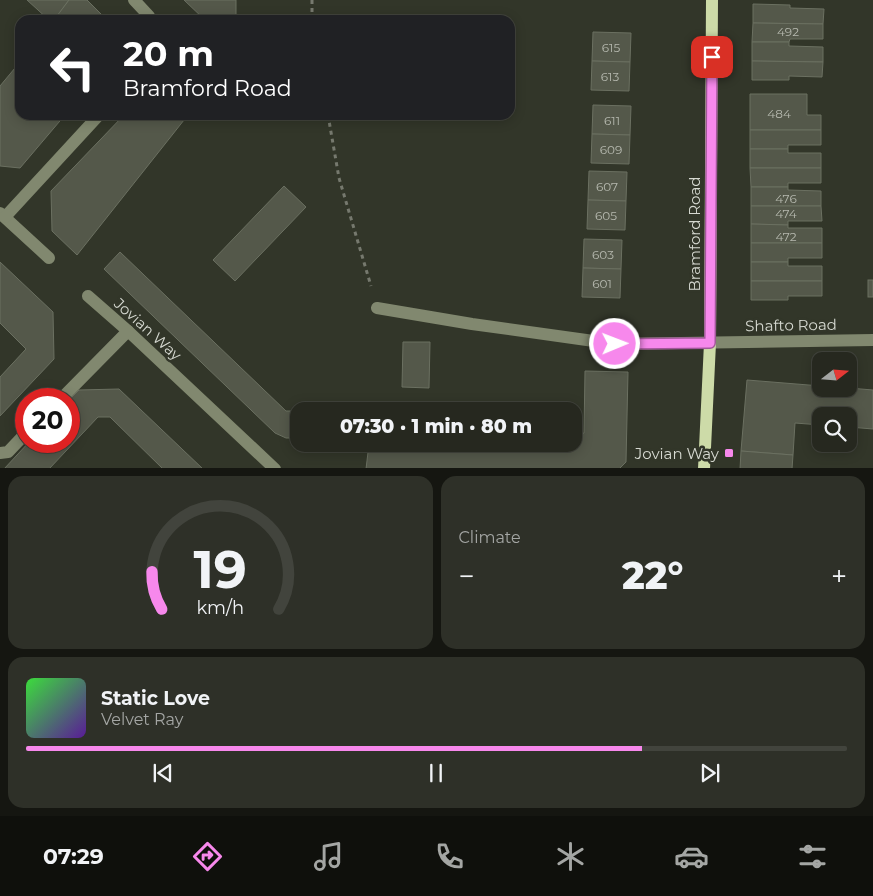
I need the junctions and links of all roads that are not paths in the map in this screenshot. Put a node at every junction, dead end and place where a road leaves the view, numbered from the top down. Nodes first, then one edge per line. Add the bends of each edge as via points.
1 (134, 0) edge
2 (712, 0) edge
3 (148, 15) edge
4 (94, 120) edge
5 (2, 215) edge
6 (49, 258) dead end
7 (88, 296) dead end
8 (377, 308) road end
9 (128, 331) junction
10 (873, 340) edge
11 (710, 343) junction
12 (71, 388) edge
13 (15, 445) edge
14 (0, 452) edge
15 (275, 468) edge
16 (704, 468) edge

1 - 3 street
2 - 11 main road, Bramford Road
4 - 5 street
5 - 6 street
7 - 9 street, Jovian Way
8 - 11 street, Shafto Road via 615,344
9 - 12 street
9 - 15 street, Jovian Way
10 - 11 street, Shafto Road
11 - 16 main road, Bramford Road
13 - 14 street via 8,452

